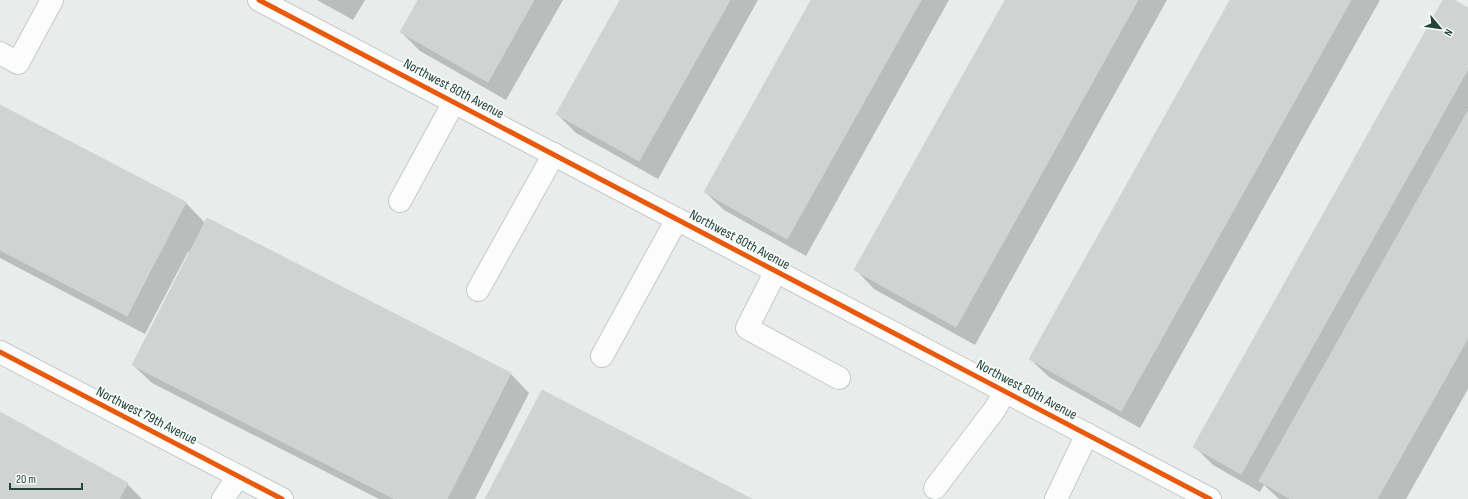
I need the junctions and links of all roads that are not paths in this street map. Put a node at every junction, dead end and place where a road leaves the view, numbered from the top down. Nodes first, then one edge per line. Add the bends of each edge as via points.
1 (52, 0) edge
2 (259, 0) edge
3 (0, 53) edge
4 (454, 102) junction
5 (554, 154) junction
6 (400, 201) dead end
7 (677, 219) junction
8 (776, 271) junction
9 (478, 290) dead end
10 (0, 352) edge
11 (602, 356) dead end
12 (838, 378) dead end
13 (1005, 391) junction
14 (1087, 434) junction
15 (238, 476) junction
16 (935, 488) dead end
17 (223, 499) edge
18 (282, 499) edge
19 (1056, 499) edge
20 (1210, 499) edge

1 - 3 street via 18,63
2 - 4 street, Northwest 80th Avenue
4 - 5 street, Northwest 80th Avenue
4 - 6 street
5 - 7 street, Northwest 80th Avenue
5 - 9 street
7 - 8 street, Northwest 80th Avenue
7 - 11 street
8 - 12 street via 747,328
8 - 13 street, Northwest 80th Avenue
10 - 15 street, Northwest 79th Avenue
13 - 14 street, Northwest 80th Avenue
13 - 16 street via 995,409
14 - 19 street
14 - 20 street, Northwest 80th Avenue
15 - 17 street
15 - 18 street, Northwest 79th Avenue

